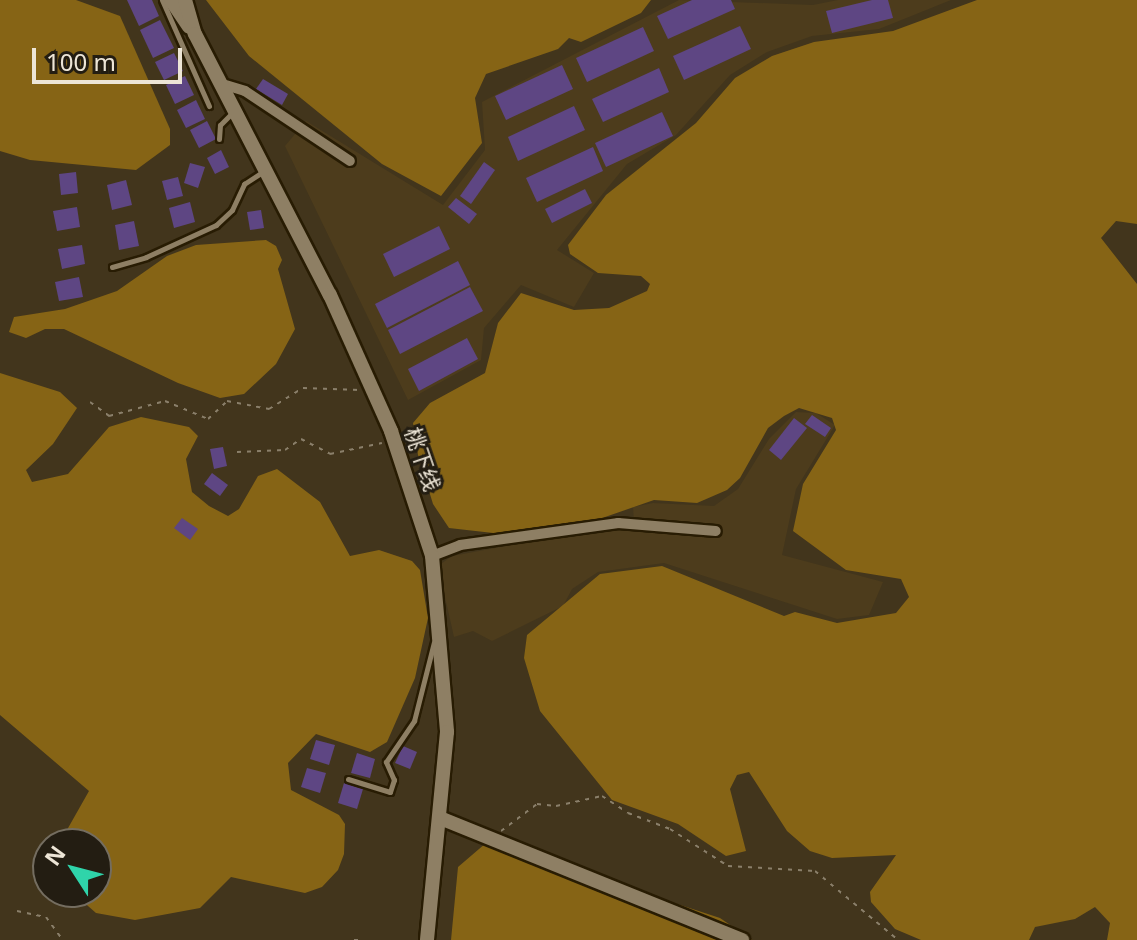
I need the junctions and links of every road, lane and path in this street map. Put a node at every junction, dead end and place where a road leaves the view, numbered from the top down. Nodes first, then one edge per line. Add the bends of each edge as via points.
1 (162, 0) edge
2 (171, 0) edge
3 (185, 0) edge
4 (195, 34) junction
5 (219, 83) junction
6 (209, 106) dead end
7 (234, 111) junction
8 (219, 139) dead end
9 (350, 161) dead end
10 (265, 171) junction
11 (112, 267) dead end
12 (373, 390) junction
13 (90, 402) dead end
14 (395, 440) junction
15 (237, 452) dead end
16 (716, 531) dead end
17 (432, 556) junction
18 (441, 631) junction
19 (348, 779) dead end
20 (440, 818) junction
21 (499, 833) dead end
22 (17, 911) dead end
23 (63, 940) edge
24 (354, 940) edge
25 (359, 940) edge
26 (427, 940) edge
27 (742, 940) edge
28 (898, 940) edge

1 - 6 lane
2 - 4 main road
3 - 4 main road
4 - 5 main road, 桃下线
5 - 7 main road, 桃下线
5 - 9 street via 245,91
7 - 8 lane via 220,125
7 - 10 main road, 桃下线
10 - 11 lane via 244,184 232,210 216,225
10 - 12 main road, 桃下线
12 - 13 path via 303,388 269,409 227,401 208,419 165,401 109,416
12 - 14 main road, 桃下线
14 - 15 path via 330,454 301,439 285,450
14 - 17 main road, 桃下线
16 - 17 street via 618,523 460,545
17 - 18 main road, 桃下线
18 - 19 lane via 432,644 414,721 386,762 394,780 390,792
18 - 20 main road, 桃下线 via 447,732
20 - 26 main road, 桃下线
20 - 27 main road
21 - 28 path via 537,804 556,806 602,796 670,829 728,866 815,871
22 - 23 path via 46,917
24 - 25 path

